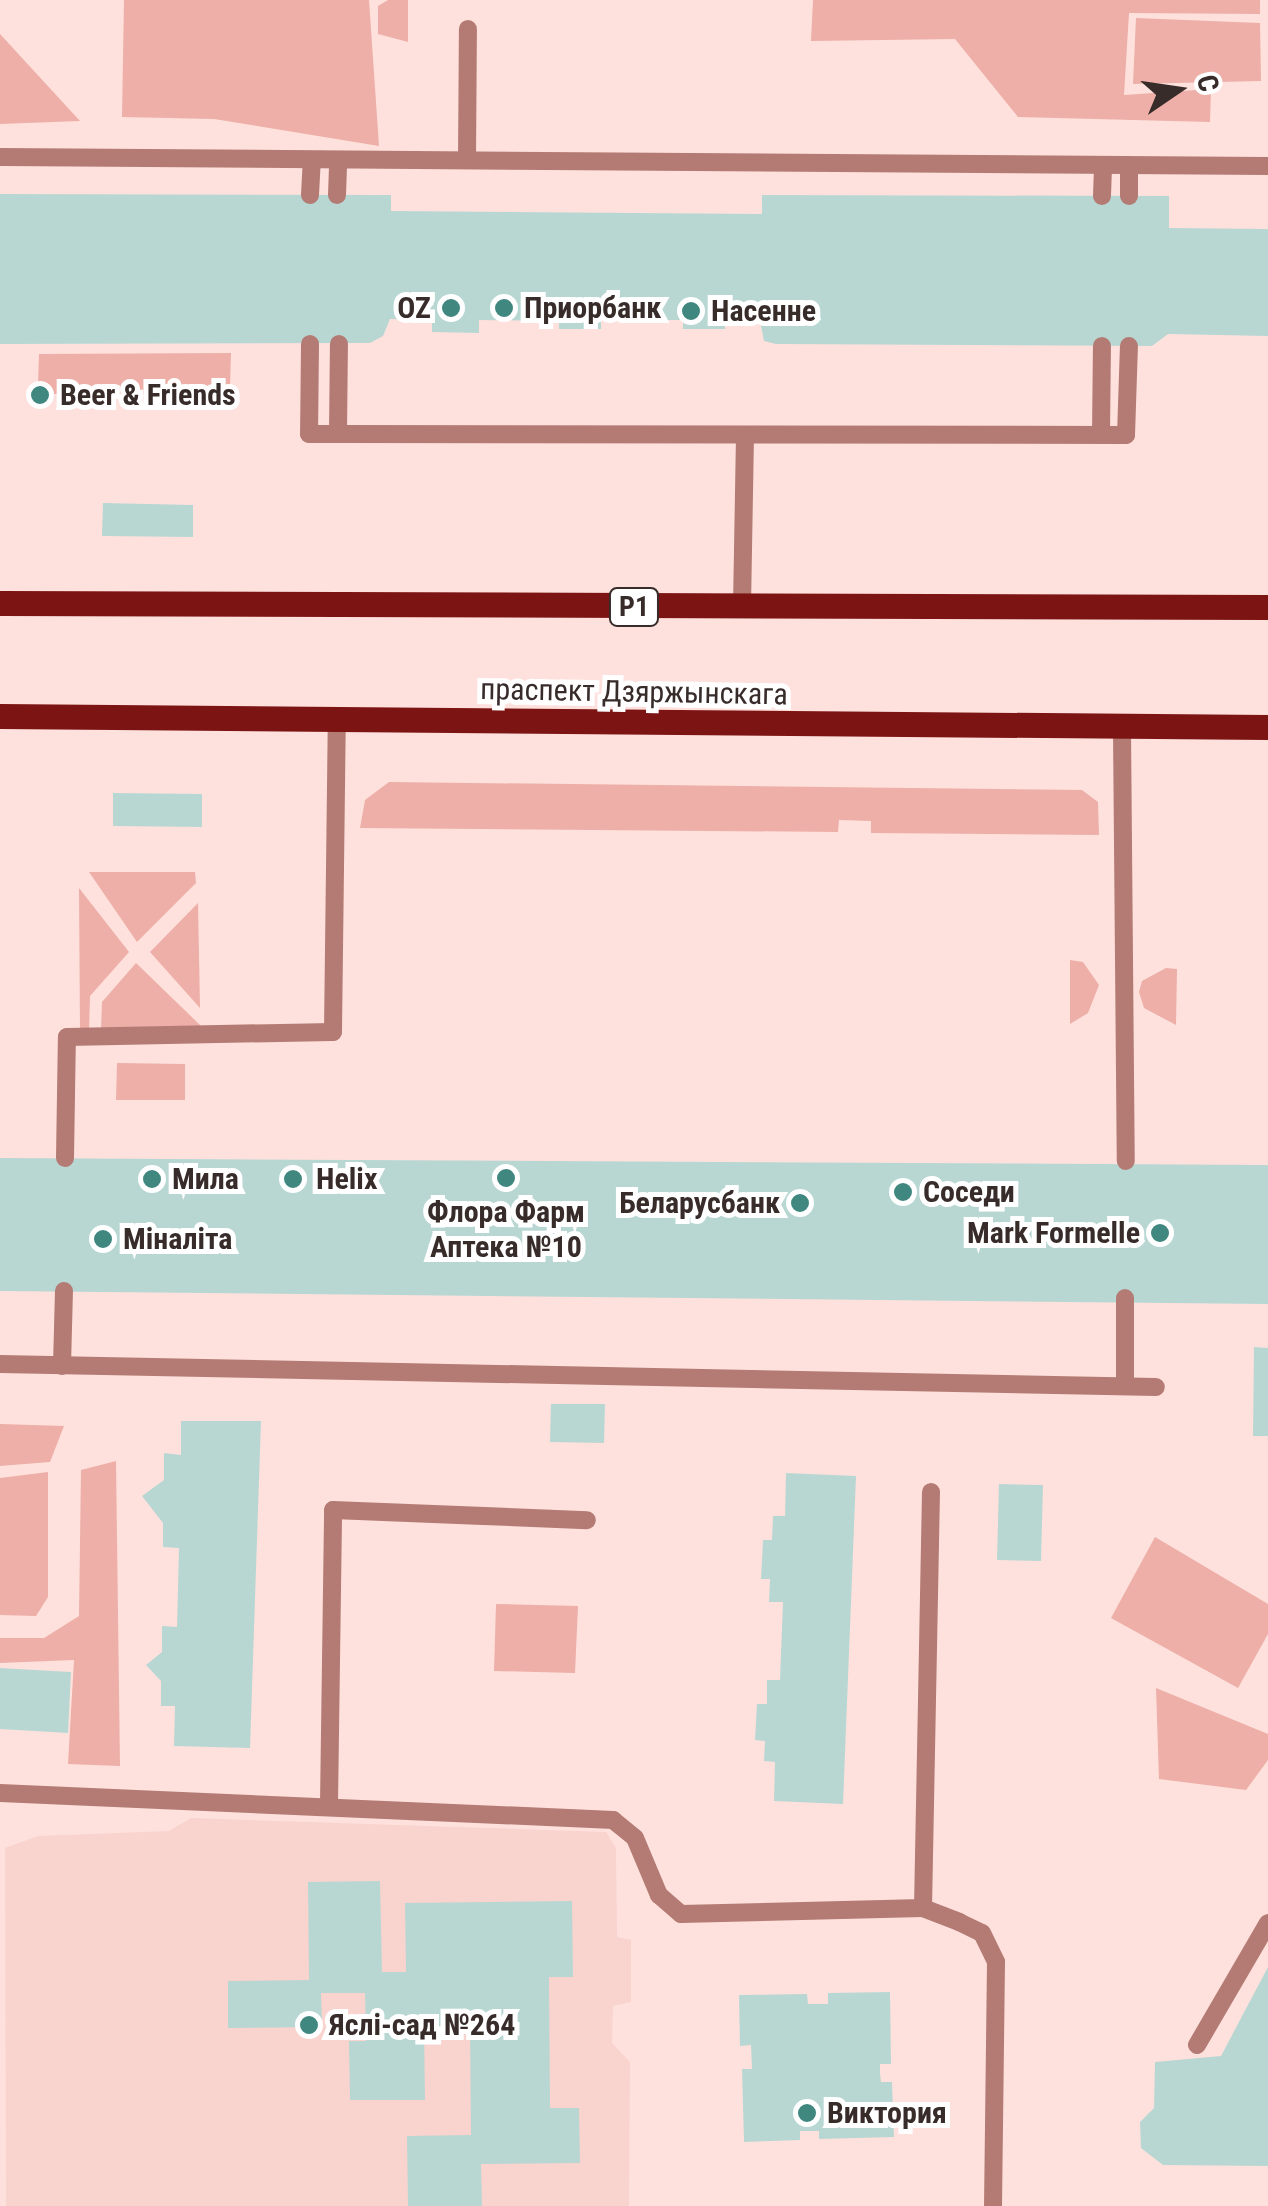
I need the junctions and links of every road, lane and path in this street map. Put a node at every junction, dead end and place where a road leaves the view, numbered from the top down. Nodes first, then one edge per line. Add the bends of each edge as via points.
1 (468, 29) dead end
2 (0, 157) edge
3 (312, 160) junction
4 (467, 160) junction
5 (338, 161) junction
6 (1103, 165) junction
7 (1129, 166) junction
8 (1268, 166) edge
9 (337, 195) dead end
10 (310, 196) dead end
11 (1102, 196) dead end
12 (1129, 196) dead end
13 (310, 344) dead end
14 (338, 344) dead end
15 (1102, 346) dead end
16 (1129, 346) dead end
17 (338, 434) junction
18 (745, 435) junction
19 (1101, 435) junction
20 (0, 603) edge
21 (1268, 606) edge
22 (742, 607) junction
23 (0, 716) edge
24 (337, 720) junction
25 (1268, 727) edge
26 (1122, 730) junction
27 (65, 1158) dead end
28 (1126, 1161) dead end
29 (64, 1292) dead end
30 (1125, 1298) dead end
31 (0, 1364) edge
32 (62, 1366) junction
33 (1124, 1386) junction
34 (1156, 1387) dead end
35 (931, 1492) dead end
36 (587, 1520) dead end
37 (0, 1793) edge
38 (329, 1804) junction
39 (923, 1908) junction
40 (1268, 1923) edge
41 (1197, 2046) dead end
42 (993, 2206) edge

1 - 4 lane
2 - 3 lane
3 - 5 lane
3 - 10 lane
4 - 5 lane
4 - 6 lane
5 - 9 lane
6 - 7 lane
6 - 11 lane
7 - 8 lane
7 - 12 lane
13 - 17 lane via 309,434
14 - 17 lane
15 - 19 lane
16 - 19 lane via 1126,436
17 - 18 lane
18 - 19 lane
18 - 22 lane
20 - 22 main road, Р1
21 - 22 main road, Р1
23 - 24 main road, праспект Дзяржынскага
24 - 26 main road, праспект Дзяржынскага
24 - 27 lane via 332,1032 66,1037
25 - 26 main road, праспект Дзяржынскага
26 - 28 lane
29 - 32 lane
30 - 33 lane
31 - 32 lane
32 - 33 lane
33 - 34 lane
35 - 39 lane
36 - 38 lane via 333,1510
37 - 38 lane
38 - 39 lane via 613,1820 635,1838 659,1895 681,1914
39 - 42 lane via 982,1934 996,1962
40 - 41 lane

